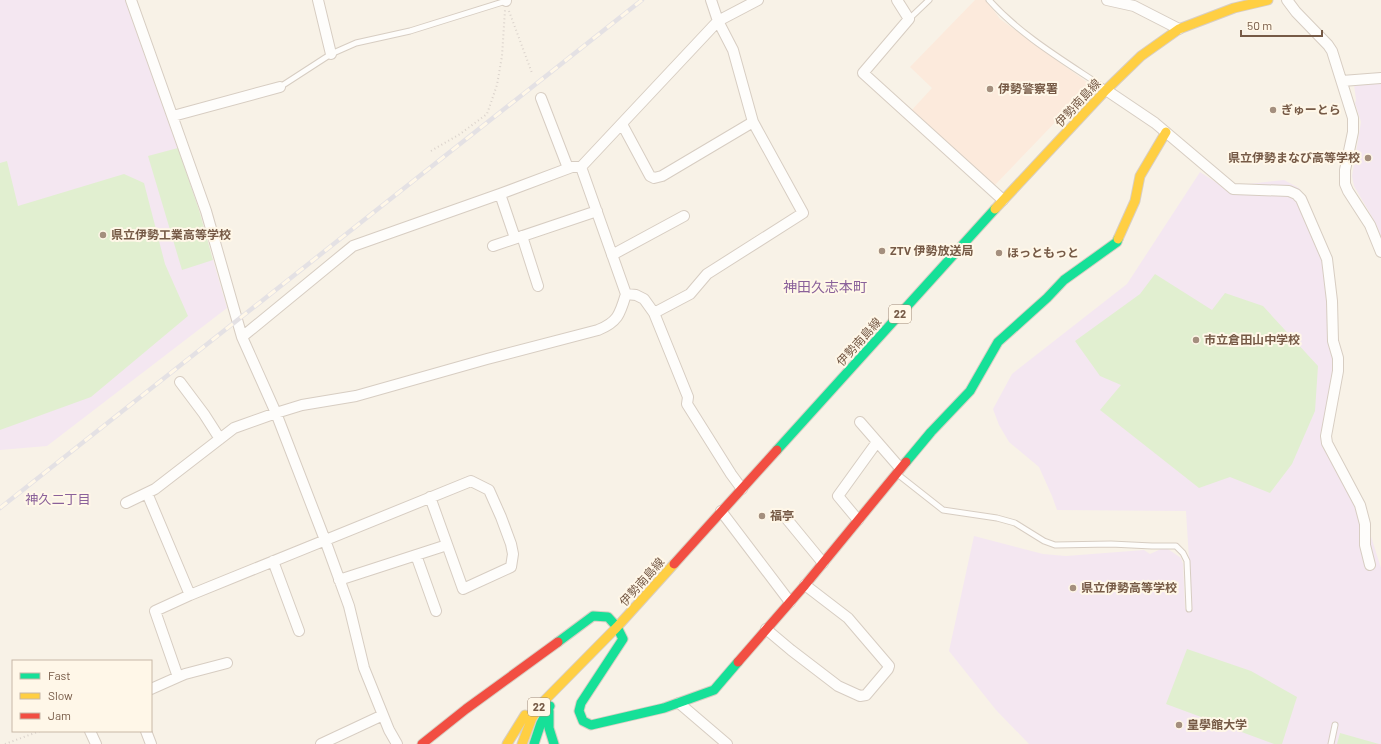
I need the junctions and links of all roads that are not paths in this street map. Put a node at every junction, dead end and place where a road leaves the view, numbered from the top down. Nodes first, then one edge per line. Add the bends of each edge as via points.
1 (131, 0) edge
2 (318, 0) edge
3 (506, 0) edge
4 (711, 0) edge
5 (758, 0) edge
6 (897, 0) edge
7 (928, 0) edge
8 (990, 0) edge
9 (1107, 0) edge
10 (1268, 0) edge
11 (1287, 0) edge
12 (909, 19) junction
13 (718, 21) junction
14 (1179, 29) junction
15 (331, 54) junction
16 (1381, 78) edge
17 (1342, 80) junction
18 (280, 87) joint
19 (1106, 90) junction
20 (541, 98) dead end
21 (173, 116) junction
22 (754, 122) junction
23 (622, 124) junction
24 (1166, 132) junction
25 (582, 167) junction
26 (568, 168) junction
27 (500, 194) junction
28 (1003, 200) junction
29 (597, 211) junction
30 (684, 216) dead end
31 (518, 237) junction
32 (494, 246) dead end
33 (1381, 252) edge
34 (612, 255) junction
35 (538, 286) dead end
36 (626, 294) junction
37 (654, 313) junction
38 (242, 337) junction
39 (180, 382) dead end
40 (276, 413) junction
41 (860, 422) dead end
42 (220, 439) junction
43 (877, 442) junction
44 (898, 470) junction
45 (742, 489) junction
46 (147, 493) junction
47 (430, 497) junction
48 (126, 503) dead end
49 (721, 511) junction
50 (786, 518) dead end
51 (858, 520) junction
52 (325, 540) junction
53 (447, 545) junction
54 (416, 555) junction
55 (273, 561) junction
56 (823, 563) junction
57 (1370, 565) dead end
58 (339, 580) junction
59 (805, 585) junction
60 (190, 595) junction
61 (790, 602) junction
62 (1189, 608) dead end
63 (436, 610) dead end
64 (617, 627) junction
65 (766, 629) junction
66 (299, 631) dead end
67 (228, 663) dead end
68 (178, 677) junction
69 (568, 678) junction
70 (152, 689) edge
71 (679, 703) junction
72 (549, 708) junction
73 (383, 715) junction
74 (1335, 726) dead end
75 (90, 732) edge
76 (146, 732) edge
77 (96, 744) edge
78 (151, 744) edge
79 (321, 744) edge
80 (397, 744) edge
81 (422, 744) edge
82 (507, 744) edge
83 (522, 744) edge
84 (534, 744) edge
85 (554, 744) edge
86 (727, 744) edge
87 (1331, 744) edge

1 - 21 street
2 - 15 street
3 - 15 lane via 410,31 356,43
4 - 13 street
5 - 13 street
6 - 12 street
7 - 12 lane
8 - 19 lane via 1019,29
9 - 14 street via 1134,6
10 - 14 main road, 伊勢南島線 / 22 via 1234,8
11 - 17 street via 1328,45
12 - 28 street via 863,73
13 - 22 street via 733,50
13 - 23 street
14 - 19 main road, 伊勢南島線 / 22 via 1141,56
15 - 18 lane
16 - 17 street
17 - 33 street via 1354,125 1345,170 1345,184 1370,225
18 - 21 street
19 - 24 street
19 - 28 main road, 伊勢南島線 / 22
20 - 26 street
21 - 38 street via 206,211
22 - 23 street via 662,176 654,178 650,176
22 - 37 street via 803,213 707,274 690,294
23 - 25 street
24 - 44 main road via 1140,176 1135,201 1117,242 1064,280 998,342 970,391
24 - 57 street via 1233,189 1289,191 1301,199 1327,259 1332,301 1333,341 1338,358 1338,371 1326,436 1327,443 1360,504
25 - 26 street
25 - 29 street
26 - 27 street
27 - 31 street
27 - 38 street via 353,246
28 - 45 main road, 伊勢南島線 / 22
29 - 31 street
29 - 34 street
30 - 34 street
31 - 32 street
31 - 35 street
34 - 36 street
36 - 37 street via 644,299
36 - 40 street via 619,316 608,326 598,330 356,396 302,405
37 - 45 street via 688,397 687,404
38 - 40 street
39 - 42 street
40 - 42 street via 234,428
40 - 52 street
41 - 43 street
42 - 46 street via 172,477
43 - 44 street
43 - 51 street via 838,496
44 - 51 main road
44 - 62 lane via 943,510 1015,523 1055,545 1176,546 1186,561
45 - 49 main road, 伊勢南島線 / 22
46 - 48 street
46 - 60 street
47 - 52 street
47 - 53 street
47 - 53 street via 470,480 489,490 511,544 511,567 463,589
49 - 61 street
49 - 64 main road, 伊勢南島線 / 22
50 - 56 street
51 - 56 main road
52 - 55 street
52 - 58 street
53 - 54 street
54 - 58 street
54 - 63 street
55 - 60 street
55 - 66 street
56 - 59 main road
58 - 73 street via 349,606 364,668
59 - 61 main road
59 - 65 street via 848,618 889,666 866,695 860,696 838,686
60 - 68 street via 155,611
61 - 65 main road
64 - 69 main road, 伊勢南島線 / 22
64 - 71 main road via 623,639 581,703 579,711 583,721 591,725
64 - 81 main road via 608,617 592,616
65 - 71 main road via 714,690
67 - 68 street
68 - 70 street
69 - 72 main road, 伊勢南島線 / 22
69 - 82 main road via 527,711
69 - 83 main road, 伊勢南島線 / 22 via 542,703 532,718
71 - 86 street
72 - 84 main road, 伊勢南島線 / 22
72 - 85 main road via 548,728
73 - 79 street
73 - 80 street via 388,730
74 - 87 lane
75 - 77 street
76 - 78 street

